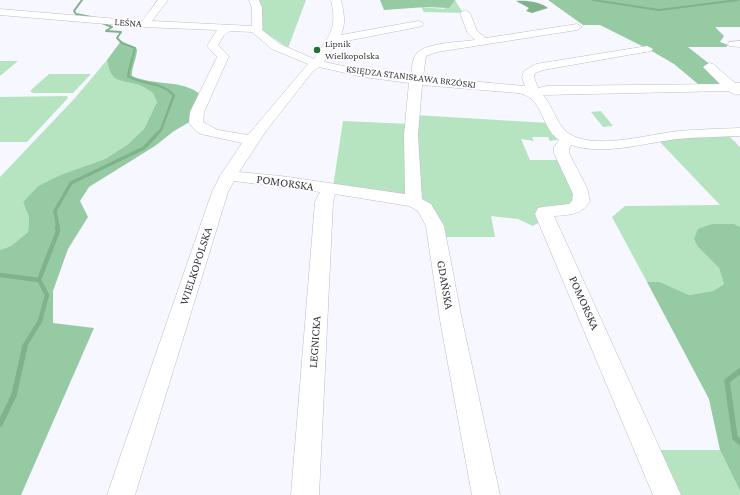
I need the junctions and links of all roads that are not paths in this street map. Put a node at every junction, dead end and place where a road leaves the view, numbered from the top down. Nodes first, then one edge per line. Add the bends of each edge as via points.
1 (163, 0) edge
2 (254, 0) edge
3 (336, 0) edge
4 (0, 12) edge
5 (465, 13) dead end
6 (145, 24) junction
7 (418, 24) dead end
8 (577, 27) dead end
9 (227, 28) junction
10 (256, 29) junction
11 (334, 40) junction
12 (484, 42) junction
13 (647, 49) dead end
14 (317, 64) junction
15 (709, 67) dead end
16 (416, 80) junction
17 (737, 89) edge
18 (534, 93) junction
19 (740, 132) edge
20 (568, 139) junction
21 (254, 140) junction
22 (228, 176) junction
23 (329, 189) junction
24 (414, 201) junction
25 (121, 495) edge
26 (305, 495) edge
27 (486, 495) edge
28 (667, 495) edge

1 - 6 street
2 - 10 street via 257,8
3 - 11 street, WIELKOPOLSKA via 340,23
4 - 6 street, LEŚNA
5 - 12 street via 472,32
6 - 9 street, LEŚNA
7 - 11 street
8 - 12 street
9 - 10 street, LEŚNA
9 - 21 street via 220,33 212,46 223,56 197,112 196,123 207,132
10 - 14 street, KSIĘDZA STANISŁAWA BRZÓSKI via 276,46
11 - 14 street, WIELKOPOLSKA
12 - 16 street via 435,49 422,54
13 - 18 street via 535,68 530,71 528,77
14 - 16 street, KSIĘDZA STANISŁAWA BRZÓSKI
14 - 21 street, WIELKOPOLSKA via 309,68
15 - 17 street
16 - 18 street, KSIĘDZA STANISŁAWA BRZÓSKI via 526,90
16 - 24 street via 411,135
17 - 18 street, KSIĘDZA STANISŁAWA BRZÓSKI via 547,90
18 - 20 street via 540,98 557,131
19 - 20 street via 678,135 594,144
20 - 28 street, POMORSKA via 562,147 561,154 577,185 581,200 579,205 573,208 550,210 544,214
21 - 22 street, WIELKOPOLSKA
22 - 23 street, POMORSKA
22 - 25 street, WIELKOPOLSKA via 220,192
23 - 24 street, POMORSKA
23 - 26 street, LEGNICKA via 324,208
24 - 27 street, GDAŃSKA via 425,208 435,226

